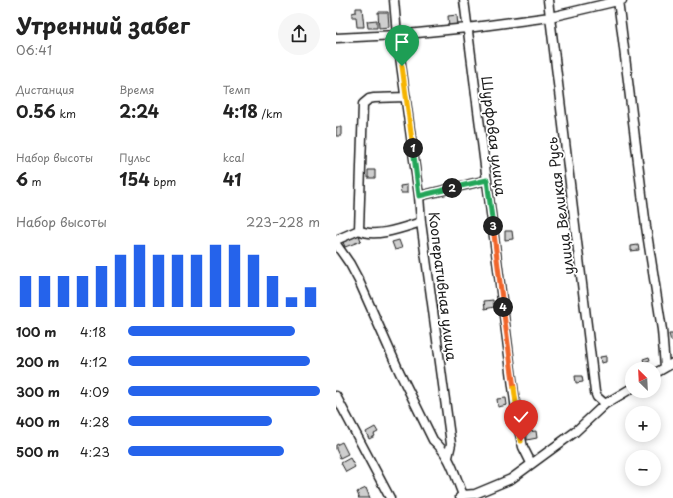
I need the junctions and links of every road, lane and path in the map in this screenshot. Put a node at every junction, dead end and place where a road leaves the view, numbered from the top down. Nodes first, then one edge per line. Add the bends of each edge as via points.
1 (394, 0) edge
2 (464, 0) edge
3 (548, 0) edge
4 (620, 0) edge
5 (550, 17) junction
6 (467, 28) junction
7 (397, 36) junction
8 (336, 38) edge
9 (406, 97) junction
10 (487, 180) junction
11 (419, 196) junction
12 (421, 222) junction
13 (359, 230) junction
14 (336, 240) edge
15 (336, 244) edge
16 (673, 363) edge
17 (665, 367) junction
18 (661, 370) edge
19 (625, 392) edge
20 (336, 396) edge
21 (605, 404) junction
22 (448, 456) junction
23 (531, 463) junction
24 (461, 496) edge
25 (390, 498) edge

1 - 7 street, Кооперативная улица
2 - 6 street, Шурфовая улица
3 - 5 street, улица Великая Русь
4 - 5 street
4 - 17 street
5 - 6 street
5 - 21 street, улица Великая Русь via 595,392
6 - 7 street
6 - 10 street, Шурфовая улица
7 - 8 street
7 - 9 street, Кооперативная улица
9 - 11 street, Кооперативная улица
9 - 13 street via 374,98 363,104
10 - 11 street
10 - 23 street, Шурфовая улица via 518,426 523,447
11 - 12 street, Кооперативная улица
12 - 13 street via 372,234
12 - 22 street, Кооперативная улица via 451,444
13 - 14 street
15 - 22 street via 359,281 433,440
16 - 17 street
17 - 18 street
19 - 21 street
20 - 25 street
21 - 23 street via 575,432
22 - 24 street
23 - 24 street via 511,479 475,494

